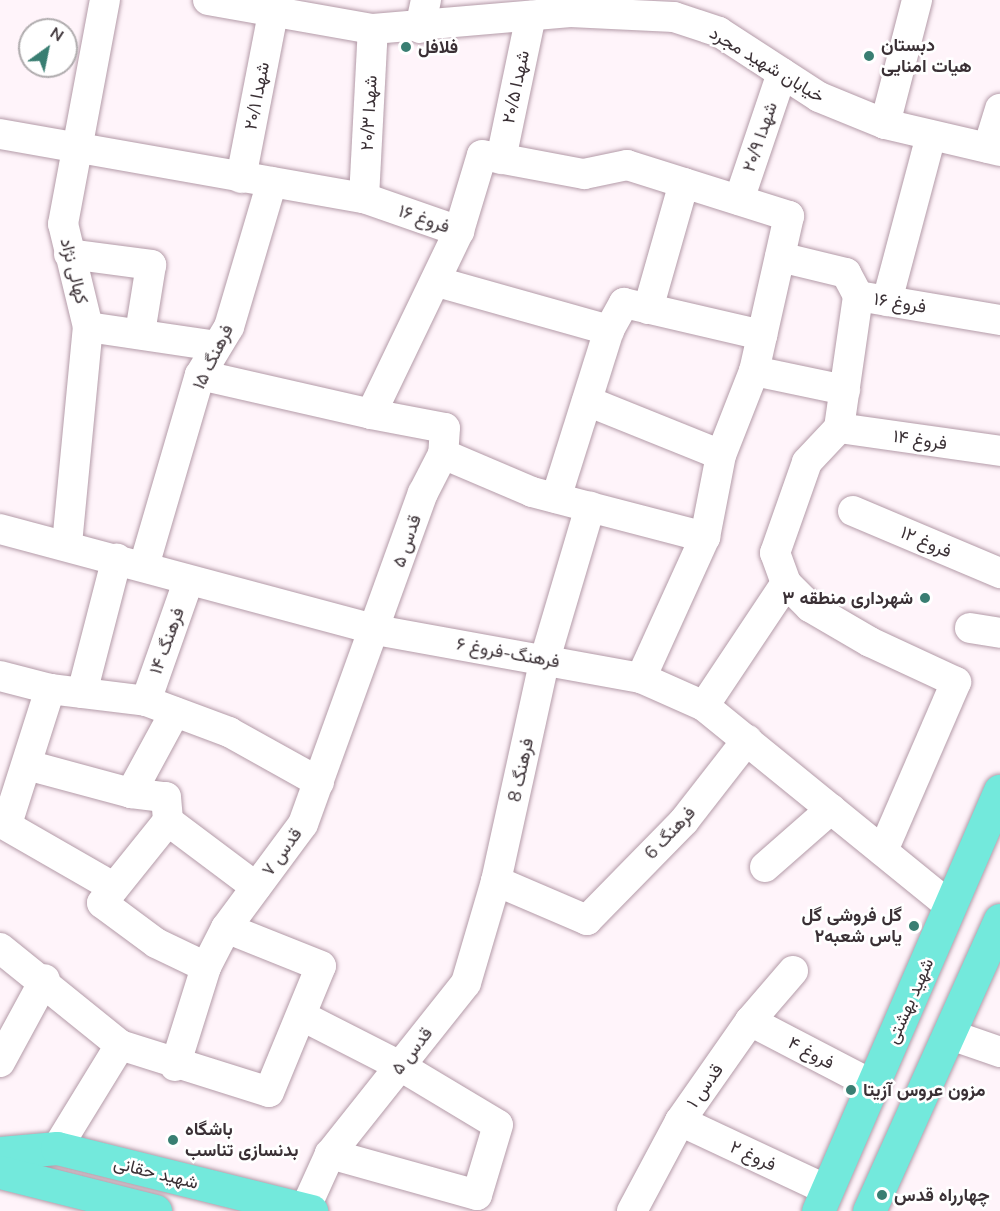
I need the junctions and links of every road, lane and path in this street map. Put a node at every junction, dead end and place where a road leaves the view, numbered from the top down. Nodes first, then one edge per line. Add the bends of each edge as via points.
1 (105, 0) edge
2 (208, 0) edge
3 (917, 0) edge
4 (678, 9) edge
5 (273, 14) junction
6 (423, 14) edge
7 (531, 16) junction
8 (373, 29) junction
9 (782, 73) junction
10 (1000, 109) edge
11 (885, 124) junction
12 (0, 134) edge
13 (931, 136) junction
14 (994, 149) edge
15 (80, 150) junction
16 (501, 159) junction
17 (241, 178) junction
18 (272, 182) junction
19 (684, 183) junction
20 (364, 198) junction
21 (739, 200) junction
22 (459, 231) junction
23 (69, 254) junction
24 (780, 258) junction
25 (438, 282) junction
26 (858, 296) junction
27 (887, 301) junction
28 (648, 309) junction
29 (1000, 320) edge
30 (88, 327) junction
31 (609, 330) junction
32 (140, 333) junction
33 (762, 335) junction
34 (216, 346) junction
35 (754, 371) junction
36 (200, 375) junction
37 (845, 390) junction
38 (587, 401) junction
39 (371, 414) junction
40 (839, 428) junction
41 (1000, 451) edge
42 (443, 454) junction
43 (721, 454) junction
44 (556, 498) junction
45 (590, 507) junction
46 (853, 511) dead end
47 (0, 529) edge
48 (705, 537) junction
49 (67, 544) junction
50 (130, 562) junction
51 (1000, 573) edge
52 (188, 582) junction
53 (786, 583) junction
54 (970, 628) dead end
55 (376, 630) junction
56 (1000, 633) edge
57 (545, 659) junction
58 (0, 676) edge
59 (641, 678) junction
60 (50, 689) junction
61 (82, 693) junction
62 (146, 701) junction
63 (704, 706) junction
64 (175, 712) junction
65 (747, 740) junction
66 (27, 765) junction
67 (319, 782) junction
68 (1000, 791) edge
69 (131, 793) junction
70 (831, 809) junction
71 (168, 821) junction
72 (3, 823) edge
73 (883, 851) junction
74 (765, 867) dead end
75 (496, 881) junction
76 (113, 887) junction
77 (256, 887) junction
78 (951, 907) junction
79 (1000, 920) edge
80 (226, 928) junction
81 (0, 948) edge
82 (206, 967) junction
83 (793, 971) dead end
84 (45, 979) junction
85 (304, 1017) junction
86 (750, 1021) junction
87 (951, 1035) junction
88 (120, 1045) junction
89 (1000, 1052) edge
90 (0, 1062) edge
91 (175, 1066) junction
92 (400, 1066) junction
93 (873, 1085) junction
94 (680, 1121) junction
95 (57, 1148) junction
96 (0, 1153) edge
97 (330, 1154) junction
98 (0, 1172) edge
99 (822, 1201) edge
100 (308, 1210) edge
101 (155, 1211) edge
102 (632, 1211) edge
103 (869, 1211) edge

1 - 15 street, کهالی نژاد
2 - 5 street, خیابان شهید مجرد
3 - 11 street
4 - 7 street, خیابان شهید مجرد
4 - 9 street, خیابان شهید مجرد
5 - 8 street, خیابان شهید مجرد
5 - 17 street, شهدا ۲۰/۱
6 - 7 street, خیابان شهید مجرد
6 - 8 street, خیابان شهید مجرد
7 - 16 street, شهدا ۲۰/۵
8 - 20 street, شهدا ۲۰/۳
9 - 11 street, خیابان شهید مجرد via 819,97
9 - 21 street, شهدا ۲۰/۹
10 - 14 street
11 - 13 street, خیابان شهید مجرد
12 - 15 street, فروغ ۱۶
13 - 14 street, خیابان شهید مجرد
13 - 27 street
15 - 17 street, فروغ ۱۶
15 - 23 street, کهالی نژاد via 63,224
16 - 19 street, فروغ ۱۶ via 584,174 627,165
16 - 22 street, فروغ ۱۶ via 482,155
17 - 18 street, فروغ ۱۶
18 - 20 street, فروغ ۱۶
18 - 34 street, فرهنگ ۱۵ via 230,327
19 - 21 street, فروغ ۱۶
19 - 28 street
20 - 22 street, فروغ ۱۶
21 - 24 street, فروغ ۱۶ via 789,216
22 - 25 street
23 - 30 street, کهالی نژاد
23 - 32 street via 151,265
24 - 26 street, فروغ ۱۶ via 846,273
24 - 33 street
25 - 31 street
25 - 39 street
26 - 27 street, فروغ ۱۶
26 - 37 street
27 - 29 street, فروغ ۱۶
28 - 31 street via 624,303
28 - 33 street
30 - 32 street
30 - 49 street, کهالی نژاد
31 - 38 street
32 - 34 street
33 - 35 street
34 - 36 street, فرهنگ ۱۵
35 - 37 street
35 - 43 street
36 - 39 street
36 - 50 street, فرهنگ ۱۵
37 - 40 street
38 - 43 street
38 - 44 street
39 - 42 street via 445,428
40 - 41 street, فروغ ۱۴
40 - 53 street via 807,462 775,553
42 - 44 street
42 - 55 street, قدس ۵ via 423,493
43 - 48 street
44 - 45 street
45 - 48 street
45 - 57 street, فرهنگ 8
46 - 51 street, فروغ ۱۲
47 - 49 street, فرهنگ-فروغ ۶
48 - 59 street
49 - 50 street, فرهنگ-فروغ ۶
50 - 52 street, فرهنگ-فروغ ۶
50 - 61 street, فرهنگ ۱۵
52 - 55 street, فرهنگ-فروغ ۶
52 - 62 street, فرهنگ ۱۴
53 - 63 street
53 - 73 street via 810,607 870,642 956,682
54 - 56 street
55 - 57 street, فرهنگ-فروغ ۶
55 - 67 street, قدس ۷
57 - 59 street, فرهنگ-فروغ ۶
57 - 75 street, فرهنگ 8
58 - 60 street
59 - 63 street, فرهنگ-فروغ ۶
60 - 61 street
60 - 66 street
61 - 62 street
62 - 64 street
63 - 65 street, فرهنگ-فروغ ۶
64 - 67 street via 229,732
64 - 69 street
65 - 70 street, فرهنگ-فروغ ۶
65 - 75 street, فرهنگ 6 via 684,821 587,920
66 - 69 street
66 - 72 street
67 - 77 street, قدس ۷ via 303,824
68 - 78 main road, شهید بهشتی
69 - 71 street via 166,797
70 - 73 street, فرهنگ-فروغ ۶
70 - 74 street
71 - 76 street
71 - 77 street
72 - 76 street
73 - 78 street, فرهنگ-فروغ ۶
75 - 92 street, قدس ۵ via 466,983
76 - 82 street via 102,903 156,943
77 - 80 street, قدس ۷
78 - 93 main road, شهید بهشتی
79 - 87 main road
80 - 82 street, قدس ۷
80 - 85 street via 321,966
81 - 84 street
82 - 91 street, قدس ۷
83 - 86 street, قدس ۱
84 - 88 street via 93,1028
84 - 90 street
85 - 91 street via 269,1092
85 - 92 street
86 - 93 street, فروغ ۴
86 - 94 street, قدس ۱
87 - 89 street
87 - 103 main road
88 - 91 street
88 - 95 street
92 - 97 street, قدس ۵
92 - 97 street via 498,1125 477,1195
93 - 99 main road, شهید بهشتی
94 - 99 street, فروغ ۲
94 - 102 street, قدس ۱
95 - 96 main road, شهید حقانی
95 - 100 main road, شهید حقانی
97 - 100 street, قدس ۵
98 - 101 main road

